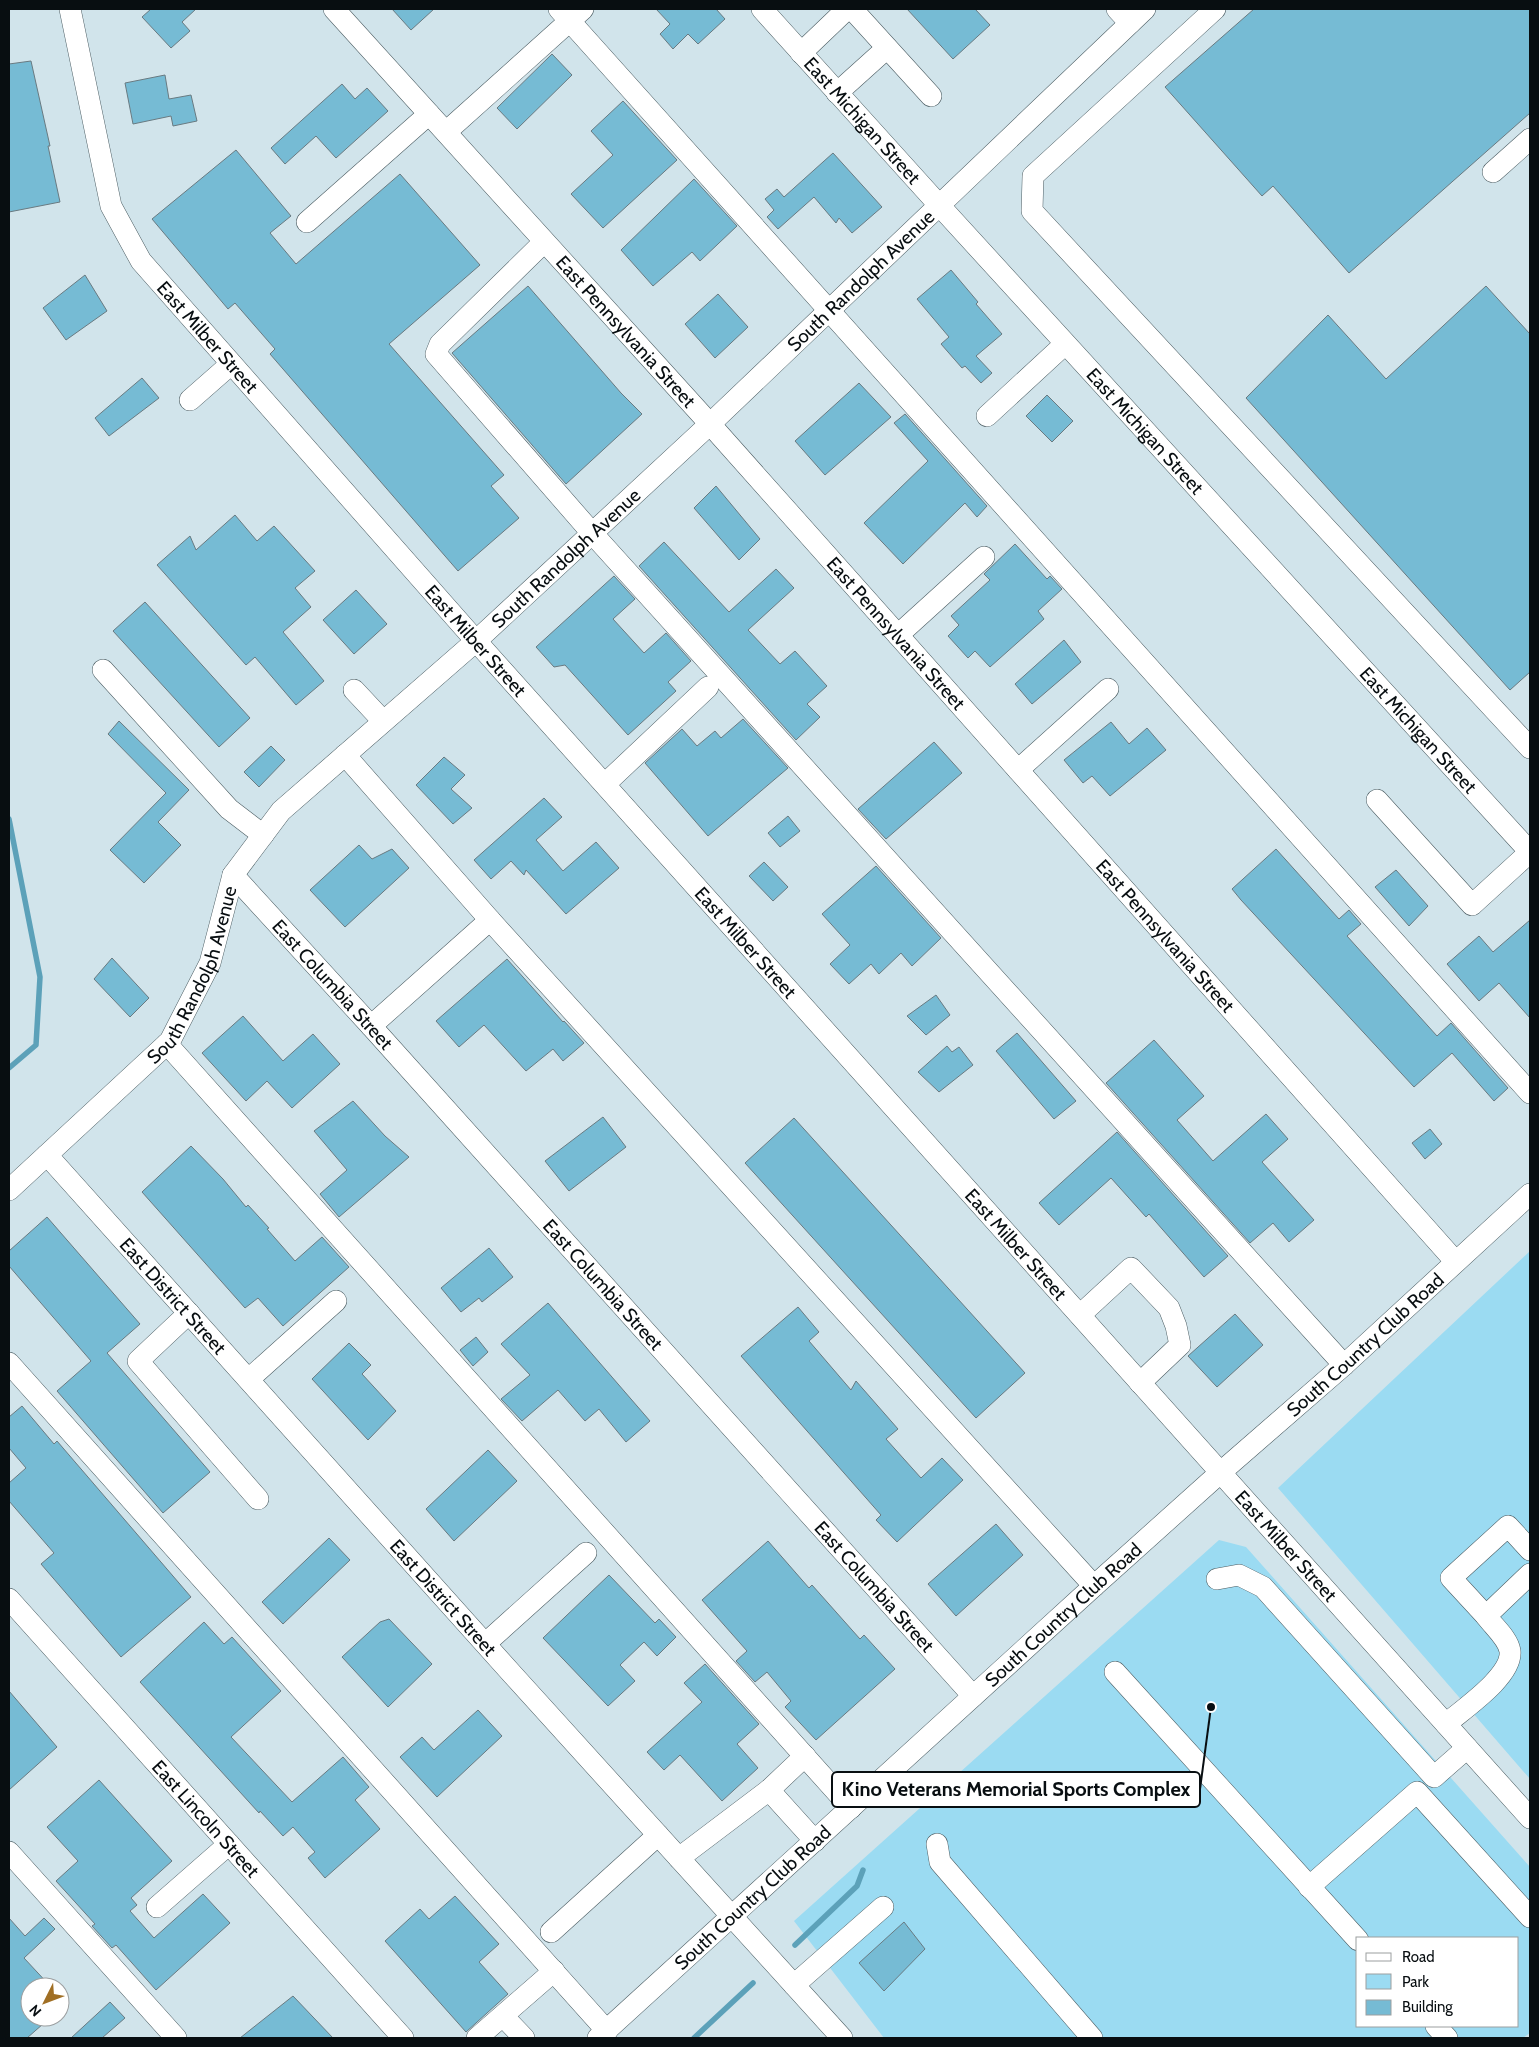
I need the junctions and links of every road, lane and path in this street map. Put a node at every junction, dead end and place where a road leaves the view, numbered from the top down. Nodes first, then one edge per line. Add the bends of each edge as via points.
1 (70, 9) edge
2 (334, 9) edge
3 (762, 9) edge
4 (847, 9) edge
5 (852, 9) edge
6 (1215, 9) edge
7 (570, 13) edge
8 (1131, 14) edge
9 (887, 48) junction
10 (801, 53) junction
11 (837, 93) junction
12 (931, 96) dead end
13 (429, 114) junction
14 (446, 132) junction
15 (1530, 139) edge
16 (1493, 172) dead end
17 (939, 206) junction
18 (308, 222) dead end
19 (544, 242) junction
20 (828, 311) junction
21 (1065, 344) junction
22 (231, 364) junction
23 (190, 400) dead end
24 (987, 416) dead end
25 (710, 424) junction
26 (592, 533) junction
27 (984, 557) dead end
28 (898, 635) junction
29 (476, 641) junction
30 (103, 670) dead end
31 (708, 687) dead end
32 (1108, 689) dead end
33 (354, 690) dead end
34 (384, 721) junction
35 (1530, 748) edge
36 (345, 755) junction
37 (1018, 770) junction
38 (605, 784) junction
39 (1377, 800) dead end
40 (263, 835) junction
41 (1527, 844) edge
42 (233, 875) junction
43 (490, 920) junction
44 (370, 1026) junction
45 (167, 1044) junction
46 (1530, 1093) edge
47 (47, 1155) junction
48 (9, 1190) edge
49 (1530, 1194) edge
50 (1455, 1261) junction
51 (336, 1301) dead end
52 (189, 1313) junction
53 (1080, 1315) junction
54 (9, 1364) edge
55 (1344, 1365) junction
56 (249, 1379) junction
57 (1140, 1383) junction
58 (1220, 1472) junction
59 (258, 1499) dead end
60 (1530, 1550) edge
61 (586, 1553) dead end
62 (1530, 1574) edge
63 (1217, 1579) dead end
64 (1094, 1586) junction
65 (9, 1599) edge
66 (1486, 1616) junction
67 (486, 1643) junction
68 (1115, 1672) dead end
69 (973, 1696) junction
70 (1446, 1724) junction
71 (1467, 1748) junction
72 (804, 1756) junction
73 (769, 1790) junction
74 (851, 1808) junction
75 (1530, 1818) edge
76 (658, 1835) junction
77 (815, 1841) junction
78 (229, 1844) junction
79 (936, 1844) dead end
80 (9, 1852) edge
81 (679, 1858) junction
82 (1309, 1887) junction
83 (157, 1907) dead end
84 (883, 1907) dead end
85 (732, 1917) junction
86 (1530, 1917) edge
87 (551, 1932) dead end
88 (1356, 1938) edge
89 (554, 1971) junction
90 (794, 1985) junction
91 (503, 2016) junction
92 (1437, 2027) edge
93 (602, 2034) edge
94 (176, 2038) edge
95 (403, 2038) edge
96 (477, 2038) edge
97 (524, 2038) edge
98 (842, 2038) edge
99 (1092, 2038) edge
100 (1447, 2038) edge

1 - 22 street, East Milber Street via 111,206 141,261
2 - 13 street, East Pennsylvania Street
3 - 10 street, East Michigan Street
4 - 10 street
5 - 9 street
6 - 35 street via 1033,176 1032,211
7 - 14 street
7 - 20 street
8 - 17 street, South Randolph Avenue
9 - 11 street
9 - 12 street
10 - 11 street, East Michigan Street
11 - 17 street, East Michigan Street
13 - 14 street, East Pennsylvania Street
13 - 18 street
14 - 19 street, East Pennsylvania Street
15 - 16 street
17 - 20 street, South Randolph Avenue
17 - 21 street, East Michigan Street
19 - 25 street, East Pennsylvania Street
19 - 26 street via 440,344 436,354
20 - 25 street, South Randolph Avenue
20 - 46 street
21 - 24 street
21 - 41 street, East Michigan Street
22 - 23 street
22 - 29 street, East Milber Street
25 - 26 street, South Randolph Avenue
25 - 28 street, East Pennsylvania Street
26 - 29 street, South Randolph Avenue
26 - 55 street
27 - 28 street
28 - 37 street, East Pennsylvania Street
29 - 34 street, South Randolph Avenue
29 - 38 street, East Milber Street
30 - 40 street via 229,809
31 - 38 street
32 - 37 street
33 - 34 street
34 - 36 street, South Randolph Avenue
36 - 40 street, South Randolph Avenue via 281,811
36 - 43 street
37 - 50 street, East Pennsylvania Street
38 - 53 street, East Milber Street
39 - 41 street via 1472,905
40 - 42 street, South Randolph Avenue
42 - 44 street, East Columbia Street
42 - 45 street, South Randolph Avenue via 210,963
43 - 44 street
43 - 64 street
44 - 69 street, East Columbia Street
45 - 47 street, South Randolph Avenue
45 - 72 street
47 - 48 street, South Randolph Avenue
47 - 52 street, East District Street
49 - 50 street, South Country Club Road
50 - 55 street, South Country Club Road
51 - 56 street
52 - 56 street, East District Street
52 - 59 street via 138,1361
53 - 57 street, East Milber Street
53 - 57 street via 1131,1268 1169,1308 1180,1345
54 - 89 street
55 - 58 street, South Country Club Road
56 - 67 street, East District Street
57 - 58 street, East Milber Street
58 - 64 street, South Country Club Road
58 - 70 street, East Milber Street
60 - 66 street via 1508,1526 1451,1578
61 - 67 street
62 - 66 street
63 - 71 street via 1239,1575 1263,1587 1434,1777
64 - 69 street, South Country Club Road
65 - 78 street, East Lincoln Street
66 - 70 street via 1510,1649 1510,1661 1503,1675
67 - 76 street, East District Street
68 - 82 street
69 - 74 street, South Country Club Road
70 - 71 street, East Milber Street
71 - 75 street, East Milber Street
72 - 73 street
72 - 74 street
73 - 77 street
73 - 81 street
74 - 77 street, South Country Club Road
76 - 81 street, East District Street
76 - 87 street
77 - 85 street, South Country Club Road
78 - 83 street
78 - 95 street, East Lincoln Street
79 - 99 street via 940,1862
80 - 94 street
81 - 85 street, East District Street
82 - 86 street via 1417,1792
82 - 88 street
84 - 90 street
85 - 90 street, East District Street
85 - 93 street, South Country Club Road
89 - 91 street
89 - 93 street
90 - 98 street, East District Street
91 - 96 street
91 - 97 street
92 - 100 street

